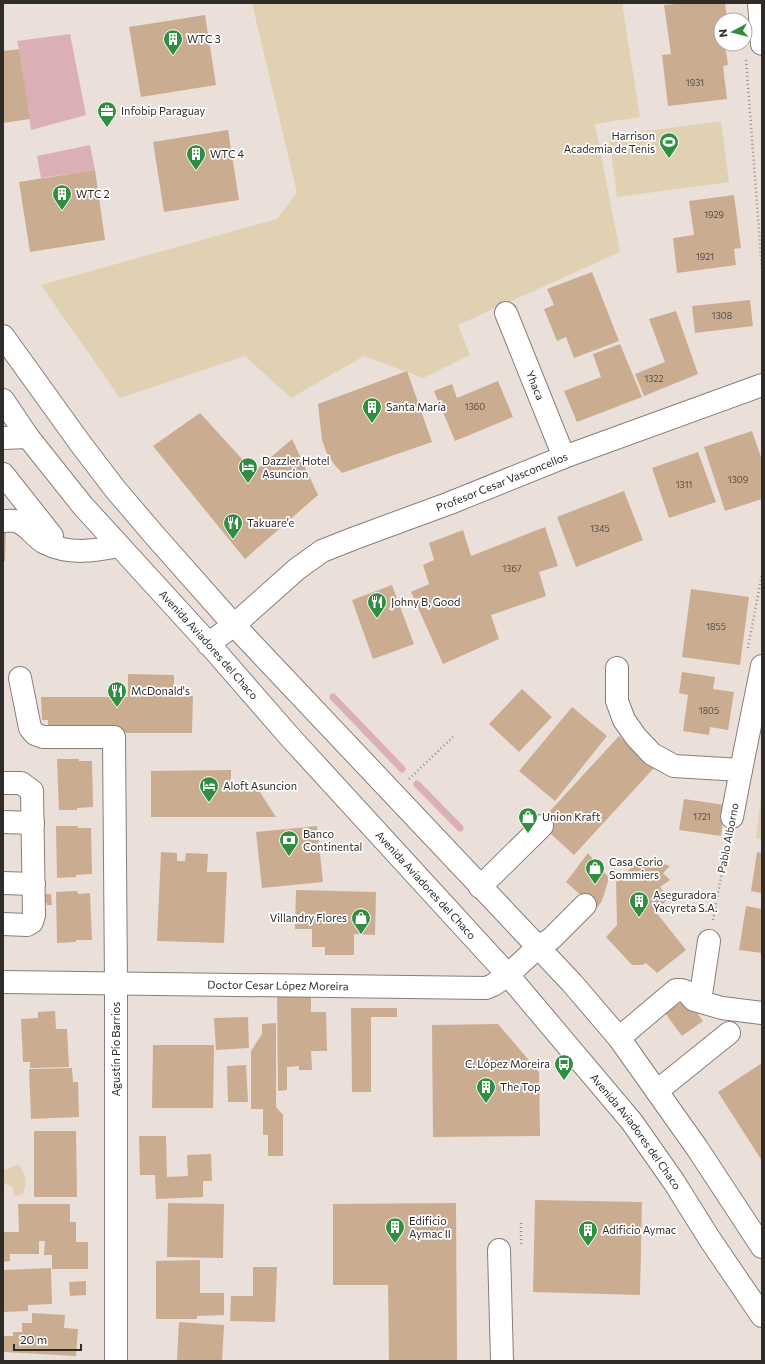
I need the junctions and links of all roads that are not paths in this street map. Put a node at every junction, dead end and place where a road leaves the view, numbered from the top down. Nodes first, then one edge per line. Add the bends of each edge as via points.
1 (759, 3) edge
2 (758, 42) edge
3 (506, 313) dead end
4 (3, 336) edge
5 (762, 385) edge
6 (3, 400) edge
7 (15, 424) edge
8 (3, 438) edge
9 (564, 458) junction
10 (3, 474) edge
11 (3, 521) edge
12 (118, 546) junction
13 (64, 551) junction
14 (234, 625) junction
15 (208, 644) junction
16 (762, 666) edge
17 (617, 668) dead end
18 (20, 678) dead end
19 (755, 736) edge
20 (741, 770) junction
21 (3, 783) edge
22 (732, 817) road end
23 (3, 822) edge
24 (33, 823) junction
25 (542, 826) dead end
26 (3, 883) edge
27 (34, 884) junction
28 (480, 886) junction
29 (586, 905) dead end
30 (3, 924) edge
31 (709, 941) road end
32 (538, 947) junction
33 (508, 975) junction
34 (3, 982) edge
35 (116, 984) junction
36 (700, 1001) junction
37 (762, 1013) edge
38 (729, 1033) dead end
39 (618, 1038) junction
40 (657, 1091) junction
41 (632, 1122) junction
42 (762, 1247) edge
43 (500, 1250) dead end
44 (762, 1292) edge
45 (762, 1316) edge
46 (116, 1361) edge
47 (502, 1361) edge

1 - 2 main road
3 - 9 main road, Yhaca
4 - 14 main road via 116,488
5 - 9 main road, Profesor Cesar Vasconcellos
6 - 7 main road, Avenida Aviadores del Chaco
7 - 8 main road
7 - 12 main road, Avenida Aviadores del Chaco
9 - 14 main road, Profesor Cesar Vasconcellos via 322,551 296,569
10 - 13 main road
11 - 13 main road via 25,525 44,543
12 - 13 main road via 91,551
12 - 15 main road, Avenida Aviadores del Chaco
14 - 15 main road, Profesor Cesar Vasconcellos
14 - 28 main road
15 - 33 main road, Avenida Aviadores del Chaco
16 - 19 main road, Pablo Alborno
17 - 20 main road via 617,701 624,720 652,754 674,766
18 - 35 main road, Agustín Pío Barrios via 30,728 36,734 43,737 114,737
19 - 20 main road, Pablo Alborno
20 - 22 main road, Pablo Alborno
21 - 24 main road via 21,783 32,791
23 - 24 main road
24 - 27 main road
25 - 28 main road
26 - 27 main road
27 - 30 main road via 32,922
28 - 32 main road
29 - 32 main road, Doctor Cesar López Moreira via 551,939
31 - 36 main road
32 - 33 main road, Doctor Cesar López Moreira
32 - 39 main road
33 - 35 main road, Doctor Cesar López Moreira via 493,985 479,988
33 - 41 main road, Avenida Aviadores del Chaco
34 - 35 main road, Doctor Cesar López Moreira
35 - 46 main road, Agustín Pío Barrios
36 - 37 main road via 722,1008
36 - 39 main road via 694,1000 687,992 676,990
38 - 40 main road
39 - 40 main road
40 - 42 main road
41 - 44 main road via 666,1146
41 - 45 main road, Avenida Aviadores del Chaco
43 - 47 main road

